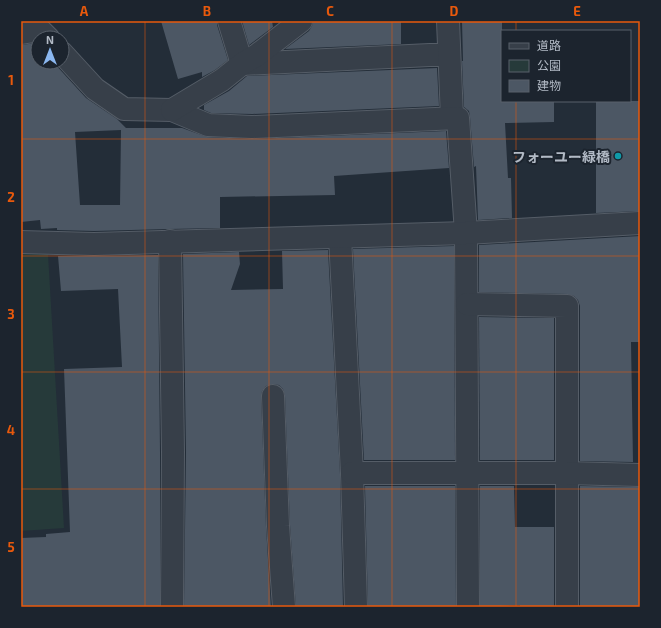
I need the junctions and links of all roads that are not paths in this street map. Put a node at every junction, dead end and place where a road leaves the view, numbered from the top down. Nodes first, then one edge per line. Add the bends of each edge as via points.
1 (229, 21) edge
2 (301, 21) edge
3 (448, 21) edge
4 (449, 55) junction
5 (70, 62) edge
6 (242, 64) junction
7 (172, 110) junction
8 (452, 118) junction
9 (640, 223) edge
10 (466, 233) junction
11 (340, 237) junction
12 (170, 241) junction
13 (21, 242) edge
14 (467, 304) junction
15 (273, 396) dead end
16 (352, 473) junction
17 (468, 473) junction
18 (567, 473) junction
19 (640, 475) edge
20 (172, 607) edge
21 (284, 607) edge
22 (356, 607) edge
23 (468, 607) edge
24 (567, 607) edge

1 - 6 street
2 - 6 street via 258,55
3 - 4 street
4 - 6 street
4 - 8 street
5 - 7 street via 95,89 124,109
6 - 7 street via 222,80
7 - 8 street via 208,125 252,127
8 - 10 street via 458,118
9 - 10 street
10 - 11 street
10 - 14 street
11 - 12 street
11 - 16 street
12 - 13 street via 94,244
12 - 20 street
14 - 17 street
14 - 18 street via 567,306
15 - 21 street
16 - 17 street
16 - 22 street
17 - 18 street
17 - 23 street
18 - 19 street
18 - 24 street

